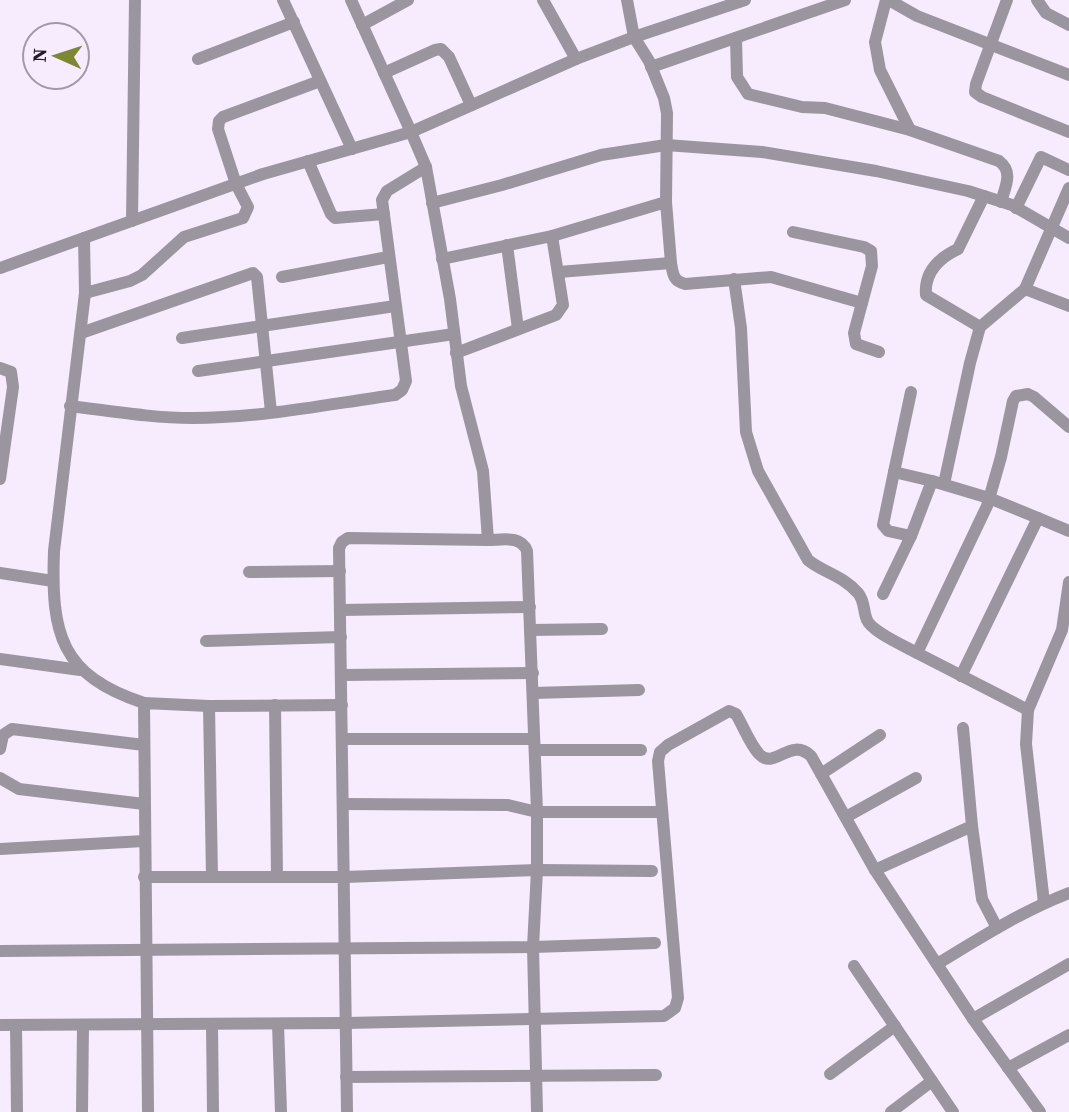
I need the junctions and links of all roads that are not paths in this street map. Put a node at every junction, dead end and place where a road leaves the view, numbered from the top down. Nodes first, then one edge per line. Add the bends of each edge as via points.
1 (135, 0) edge
2 (283, 0) edge
3 (351, 0) edge
4 (408, 0) edge
5 (543, 0) edge
6 (626, 0) edge
7 (745, 0) edge
8 (845, 0) edge
9 (888, 0) edge
10 (1007, 0) edge
11 (1038, 0) edge
12 (293, 22) junction
13 (362, 25) junction
14 (1069, 25) edge
15 (634, 37) junction
16 (736, 38) junction
17 (990, 45) junction
18 (198, 58) dead end
19 (576, 59) junction
20 (650, 64) junction
21 (384, 73) junction
22 (1069, 75) edge
23 (320, 81) junction
24 (471, 105) junction
25 (910, 130) junction
26 (411, 132) junction
27 (1069, 132) edge
28 (666, 145) junction
29 (352, 149) junction
30 (308, 161) junction
31 (426, 167) junction
32 (1069, 170) edge
33 (236, 184) junction
34 (1069, 188) edge
35 (984, 196) junction
36 (666, 201) junction
37 (432, 202) junction
38 (1001, 202) junction
39 (1016, 208) junction
40 (384, 214) junction
41 (132, 221) junction
42 (1052, 229) junction
43 (793, 232) dead end
44 (552, 236) junction
45 (84, 238) junction
46 (1069, 238) edge
47 (507, 245) junction
48 (388, 257) junction
49 (442, 259) junction
50 (671, 263) junction
51 (0, 268) edge
52 (559, 272) junction
53 (282, 277) dead end
54 (734, 279) junction
55 (1025, 289) junction
56 (85, 293) junction
57 (862, 303) junction
58 (396, 306) junction
59 (1069, 306) edge
60 (263, 325) junction
61 (980, 327) junction
62 (518, 329) junction
63 (80, 332) junction
64 (454, 334) junction
65 (182, 338) dead end
66 (401, 343) junction
67 (879, 352) dead end
68 (456, 353) junction
69 (267, 361) junction
70 (0, 368) edge
71 (198, 371) dead end
72 (911, 392) dead end
73 (70, 406) junction
74 (271, 412) junction
75 (1069, 427) edge
76 (894, 472) junction
77 (0, 479) edge
78 (938, 483) junction
79 (989, 498) junction
80 (1038, 518) junction
81 (1069, 531) edge
82 (911, 536) junction
83 (488, 540) junction
84 (340, 571) junction
85 (249, 572) dead end
86 (0, 573) edge
87 (53, 581) junction
88 (1069, 582) edge
89 (883, 594) dead end
90 (530, 607) junction
91 (341, 610) junction
92 (602, 629) dead end
93 (531, 630) junction
94 (1065, 630) edge
95 (341, 637) junction
96 (206, 641) dead end
97 (917, 653) junction
98 (0, 659) edge
99 (80, 670) junction
100 (533, 674) junction
101 (342, 675) junction
102 (961, 676) junction
103 (639, 690) dead end
104 (533, 693) junction
105 (144, 704) junction
106 (275, 705) junction
107 (342, 705) junction
108 (209, 706) junction
109 (1028, 710) junction
110 (962, 728) dead end
111 (880, 735) dead end
112 (343, 739) junction
113 (534, 744) junction
114 (144, 745) junction
115 (0, 749) edge
116 (641, 750) dead end
117 (821, 774) junction
118 (0, 778) edge
119 (916, 778) dead end
120 (144, 804) junction
121 (344, 804) junction
122 (662, 812) junction
123 (537, 813) junction
124 (846, 817) junction
125 (972, 826) junction
126 (144, 841) junction
127 (0, 849) edge
128 (537, 870) junction
129 (875, 870) junction
130 (652, 871) dead end
131 (144, 877) junction
132 (212, 877) junction
133 (278, 877) junction
134 (345, 877) junction
135 (1069, 893) edge
136 (1044, 903) junction
137 (997, 928) junction
138 (655, 943) dead end
139 (533, 947) junction
140 (145, 948) junction
141 (345, 948) junction
142 (0, 950) edge
143 (937, 964) junction
144 (1069, 964) edge
145 (853, 966) dead end
146 (534, 1018) junction
147 (972, 1018) junction
148 (346, 1023) junction
149 (278, 1024) junction
150 (212, 1025) junction
151 (0, 1026) edge
152 (16, 1026) junction
153 (83, 1026) junction
154 (146, 1026) junction
155 (895, 1026) junction
156 (1069, 1035) edge
157 (1008, 1068) junction
158 (830, 1074) dead end
159 (536, 1075) junction
160 (656, 1075) dead end
161 (346, 1077) junction
162 (932, 1081) junction
163 (17, 1112) edge
164 (82, 1112) edge
165 (148, 1112) edge
166 (213, 1112) edge
167 (281, 1112) edge
168 (347, 1112) edge
169 (537, 1112) edge
170 (891, 1112) edge
171 (953, 1112) edge
172 (1040, 1112) edge

1 - 41 street
2 - 12 street
3 - 13 street
4 - 13 street
5 - 19 street
6 - 15 street
7 - 15 street
8 - 16 street
9 - 17 street via 906,12
9 - 25 street via 875,42 880,71
10 - 17 street
11 - 14 street via 1046,13
12 - 18 street
12 - 23 street
13 - 21 street
15 - 19 street
15 - 20 street
16 - 20 street
16 - 25 street via 737,77 748,93
17 - 22 street
17 - 27 street via 975,92
19 - 24 street
20 - 28 street via 667,113
21 - 24 street via 441,49
21 - 26 street
23 - 29 street
23 - 33 street via 219,121
24 - 26 street
25 - 38 street via 1004,164 1008,176
26 - 29 street
26 - 31 street
28 - 35 street via 762,152 876,171
28 - 36 street
28 - 37 street via 601,155
29 - 30 street
30 - 33 street
30 - 40 street via 335,218
31 - 37 street
31 - 40 street via 383,194
32 - 39 street via 1041,157
33 - 41 street
33 - 56 street via 248,207 243,218 184,237 130,281
34 - 42 street
35 - 38 street
35 - 61 street via 958,249 942,256 925,287 926,295
36 - 44 street
36 - 50 street
37 - 49 street
38 - 39 street
39 - 42 street
40 - 48 street
41 - 45 street
42 - 46 street
42 - 55 street
43 - 57 street via 871,251
44 - 47 street
44 - 52 street
45 - 51 street
45 - 56 street
47 - 49 street
47 - 62 street
48 - 53 street
48 - 58 street
49 - 64 street
50 - 52 street
50 - 54 street via 678,282
52 - 62 street via 561,311
54 - 57 street via 771,277
54 - 97 street via 745,418 758,471 808,560 858,593 873,628
55 - 59 street
55 - 61 street
56 - 63 street
57 - 67 street via 854,333 856,344
58 - 60 street
58 - 66 street
60 - 63 street via 253,273
60 - 65 street
60 - 69 street
61 - 78 street
62 - 68 street
63 - 73 street
64 - 66 street
64 - 68 street
66 - 69 street
66 - 74 street via 406,381 395,394
68 - 83 street via 483,471
69 - 71 street
69 - 74 street
70 - 77 street via 10,372 13,387
72 - 76 street
73 - 74 street via 193,418
73 - 87 street
75 - 79 street via 1034,397 1016,396
76 - 78 street
76 - 82 street via 884,529
78 - 79 street
78 - 82 street
79 - 80 street
79 - 97 street
80 - 81 street
80 - 102 street
82 - 89 street
83 - 84 street via 348,538 339,548
83 - 90 street via 519,540 525,545
84 - 85 street
84 - 91 street
86 - 87 street
87 - 99 street via 62,637
88 - 94 street
90 - 91 street
90 - 93 street
91 - 95 street
92 - 93 street
93 - 100 street
94 - 109 street
95 - 96 street
95 - 101 street
97 - 102 street
98 - 99 street
99 - 105 street via 106,688
100 - 101 street
100 - 104 street
101 - 107 street
102 - 109 street
103 - 104 street
104 - 113 street
105 - 108 street
105 - 114 street
106 - 107 street
106 - 108 street
106 - 133 street
107 - 112 street
108 - 132 street
109 - 136 street via 1026,744
110 - 125 street
111 - 117 street
112 - 113 street
112 - 121 street
113 - 116 street
113 - 123 street
114 - 115 street via 12,729 3,735
114 - 120 street
117 - 122 street via 804,750 797,748 774,759 760,754 736,714 729,711 660,752
117 - 124 street
118 - 120 street via 19,789
119 - 124 street
120 - 126 street
121 - 123 street via 508,805
121 - 134 street
122 - 123 street
122 - 146 street via 678,998 675,1008 664,1016
123 - 128 street
124 - 129 street
125 - 129 street
125 - 137 street via 982,899
126 - 127 street
126 - 131 street
128 - 130 street
128 - 134 street
128 - 139 street
129 - 143 street
131 - 132 street
131 - 140 street
132 - 133 street
133 - 134 street
134 - 141 street
135 - 136 street
136 - 137 street
137 - 143 street
138 - 139 street
139 - 141 street
139 - 146 street
140 - 141 street
140 - 142 street
140 - 154 street
141 - 148 street
143 - 147 street
144 - 147 street
145 - 155 street
146 - 148 street
146 - 159 street
147 - 157 street
148 - 149 street
148 - 161 street
149 - 150 street
149 - 167 street
150 - 154 street
150 - 166 street
151 - 152 street
152 - 153 street
152 - 163 street
153 - 154 street
153 - 164 street
154 - 165 street
155 - 158 street
155 - 162 street
156 - 157 street
157 - 172 street
159 - 160 street
159 - 161 street
159 - 169 street
161 - 168 street
162 - 170 street
162 - 171 street

